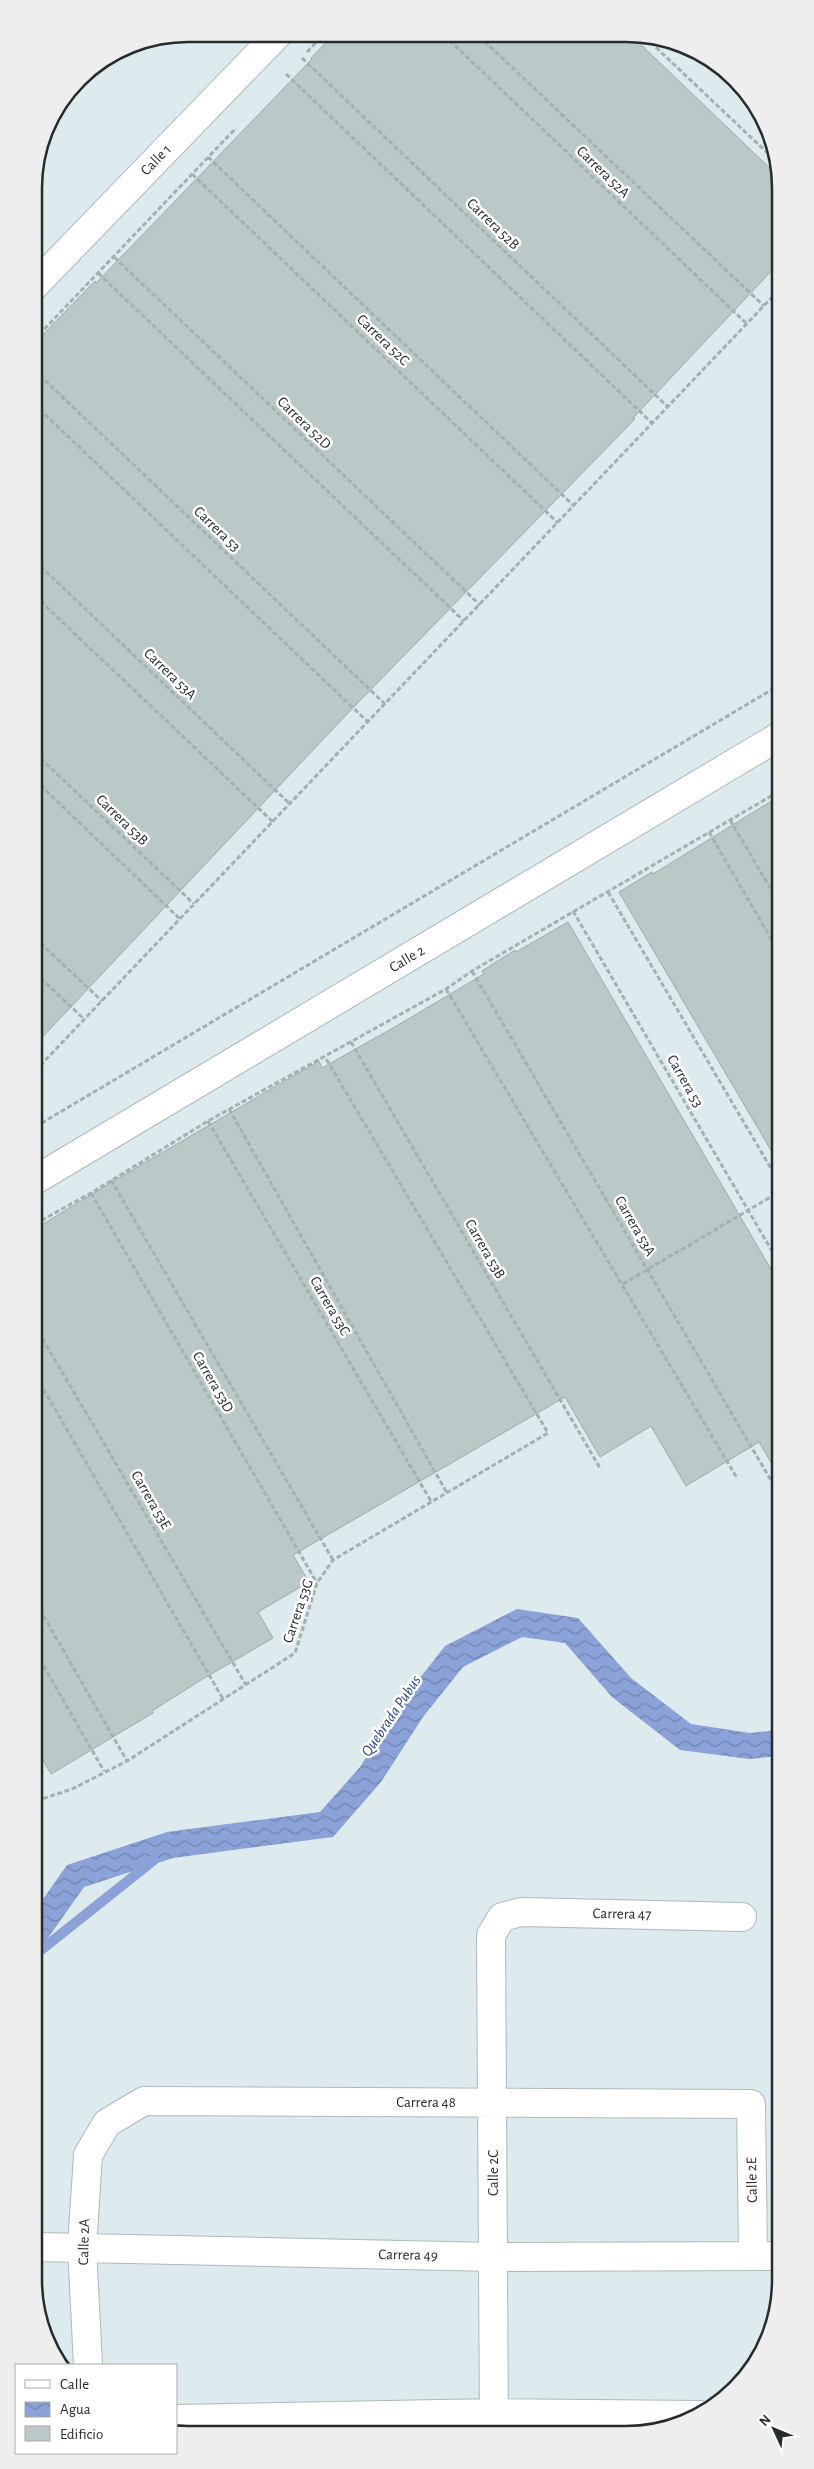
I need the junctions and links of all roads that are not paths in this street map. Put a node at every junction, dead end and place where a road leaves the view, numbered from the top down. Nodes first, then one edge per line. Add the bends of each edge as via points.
1 (270, 42) edge
2 (43, 277) edge
3 (772, 741) edge
4 (43, 1176) edge
5 (502, 1917) joint
6 (742, 1917) dead end
7 (492, 2103) junction
8 (752, 2104) joint
9 (107, 2123) joint
10 (42, 2247) edge
11 (82, 2248) junction
12 (753, 2256) junction
13 (771, 2256) edge
14 (493, 2257) junction
15 (88, 2364) edge
16 (680, 2416) edge
17 (178, 2419) edge
18 (494, 2423) edge

1 - 2 street, Calle 1
3 - 4 street, Calle 2
5 - 6 street, Carrera 47 via 521,1912
5 - 7 street, Calle 2C via 491,1934
7 - 8 street, Carrera 48
7 - 9 street, Carrera 48 via 144,2101
7 - 14 street, Calle 2C
8 - 12 street, Calle 2E
9 - 11 street, Calle 2A via 88,2154
10 - 11 street, Carrera 49
11 - 14 street, Carrera 49
11 - 15 street, Calle 2A
12 - 13 street, Carrera 49
12 - 14 street, Carrera 49
14 - 18 street, Calle 2C
16 - 18 street
17 - 18 street

